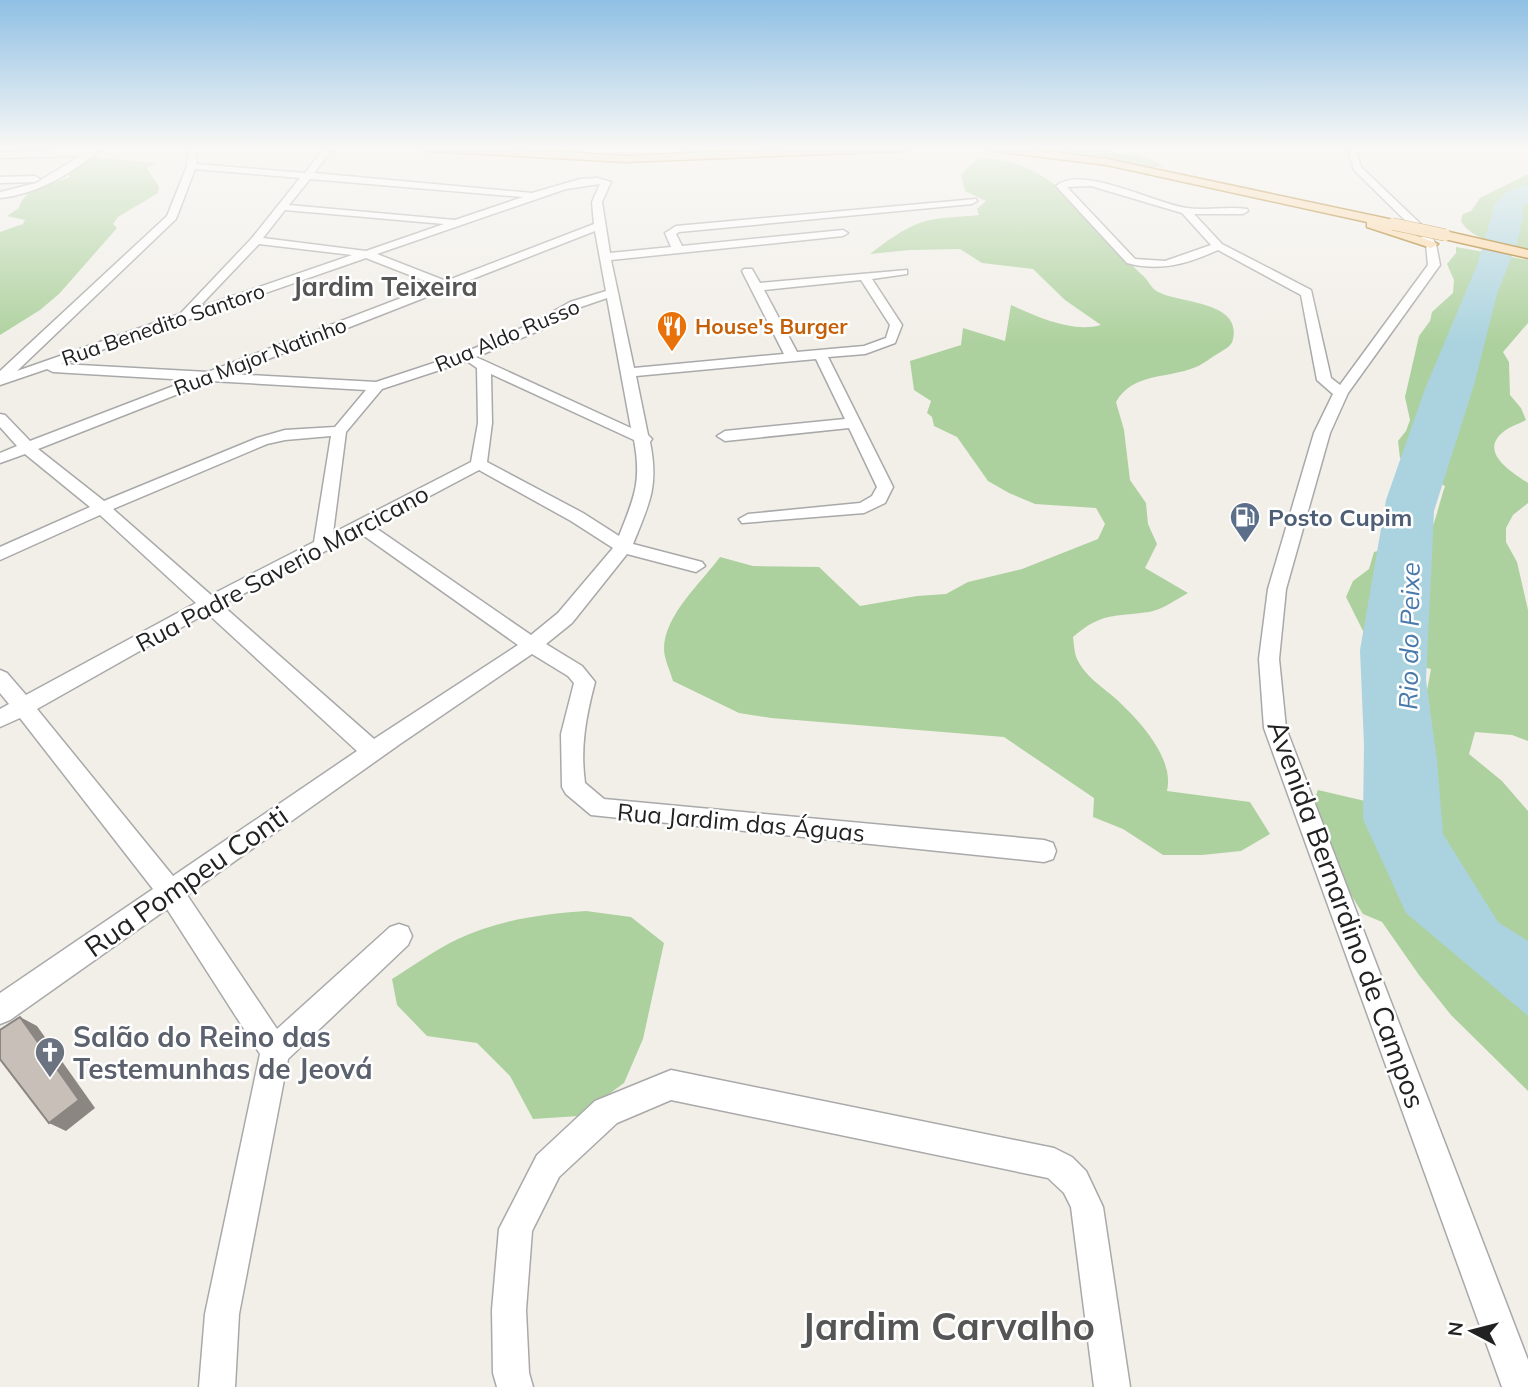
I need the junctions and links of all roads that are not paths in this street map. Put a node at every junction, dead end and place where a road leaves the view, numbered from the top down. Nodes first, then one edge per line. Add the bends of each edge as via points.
1 (174, 213) edge
2 (278, 213) edge
3 (351, 213) edge
4 (486, 213) edge
5 (598, 213) edge
6 (848, 213) edge
7 (1085, 213) edge
8 (1188, 213) edge
9 (1345, 213) joint
10 (1361, 213) joint
11 (1402, 213) edge
12 (460, 222) junction
13 (599, 226) junction
14 (843, 233) dead end
15 (256, 240) junction
16 (1432, 244) junction
17 (1218, 246) junction
18 (678, 250) junction
19 (366, 254) junction
20 (1528, 254) edge
21 (606, 257) junction
22 (748, 271) dead end
23 (903, 272) dead end
24 (864, 276) junction
25 (444, 285) junction
26 (757, 287) junction
27 (614, 292) junction
28 (185, 315) junction
29 (36, 345) junction
30 (820, 354) junction
31 (791, 355) junction
32 (73, 356) junction
33 (466, 357) junction
34 (40, 367) junction
35 (484, 368) junction
36 (630, 372) junction
37 (208, 376) junction
38 (0, 380) edge
39 (377, 386) junction
40 (1341, 393) junction
41 (0, 418) edge
42 (853, 423) junction
43 (339, 431) junction
44 (725, 436) dead end
45 (644, 439) junction
46 (28, 448) junction
47 (0, 458) edge
48 (479, 464) junction
49 (102, 508) junction
50 (748, 519) dead end
51 (361, 525) junction
52 (322, 545) junction
53 (622, 547) junction
54 (0, 554) edge
55 (696, 566) dead end
56 (207, 605) junction
57 (532, 646) junction
58 (0, 678) edge
59 (23, 707) junction
60 (0, 719) edge
61 (373, 752) junction
62 (1044, 851) dead end
63 (171, 892) junction
64 (399, 936) dead end
65 (0, 1010) edge
66 (275, 1051) junction
67 (217, 1387) edge
68 (515, 1387) edge
69 (1112, 1387) edge
70 (1520, 1387) edge

1 - 29 street
2 - 15 street
3 - 12 street
4 - 12 street, Rua Benedito Santoro
5 - 13 street, Rua Pompeu Conti
6 - 18 street via 676,229 670,233
7 - 17 street via 1131,261 1146,266 1167,265
8 - 17 street
9 - 10 main road
9 - 16 main road
10 - 20 main road, bridge
11 - 16 street
12 - 19 street, Rua Benedito Santoro
13 - 21 street, Rua Pompeu Conti
13 - 25 street, Rua Major Natinho
14 - 18 street
15 - 19 street
15 - 28 street
16 - 40 street, Avenida Bernardino de Campos via 1434,265
17 - 40 street via 1307,293 1324,380
18 - 21 street
19 - 25 street
19 - 28 street, Rua Benedito Santoro
21 - 27 street, Rua Pompeu Conti
22 - 26 street
23 - 24 street
24 - 26 street
24 - 30 street via 896,325 896,334 890,343 865,350
25 - 37 street, Rua Major Natinho
26 - 31 street
27 - 33 street, Rua Aldo Russo via 575,305
27 - 36 street, Rua Pompeu Conti
28 - 32 street, Rua Benedito Santoro
29 - 32 street via 49,355
29 - 38 street
30 - 31 street
30 - 42 street
31 - 36 street
32 - 34 street, Rua Benedito Santoro
33 - 35 street
33 - 39 street, Rua Aldo Russo
34 - 37 street
34 - 38 street, Rua Benedito Santoro
35 - 45 street
35 - 48 street via 485,423
36 - 45 street, Rua Pompeu Conti
37 - 39 street
37 - 46 street, Rua Major Natinho
39 - 43 street
40 - 70 street, Avenida Bernardino de Campos via 1322,433 1277,590 1269,659 1275,728
41 - 46 street
42 - 44 street
42 - 50 street via 885,487 878,499 864,508
43 - 49 street via 262,441
43 - 52 street
45 - 53 street, Rua Pompeu Conti via 645,492
46 - 47 street, Rua Major Natinho
46 - 49 street
48 - 51 street, Rua Padre Saverio Marcicano
48 - 53 street
49 - 54 street
49 - 56 street
51 - 52 street, Rua Padre Saverio Marcicano
51 - 57 street
52 - 56 street, Rua Padre Saverio Marcicano
53 - 55 street
53 - 57 street, Rua Pompeu Conti via 565,618
56 - 59 street, Rua Padre Saverio Marcicano
56 - 61 street
57 - 61 street, Rua Pompeu Conti
57 - 62 street, Rua Jardim das Águas via 585,682 569,756 574,787 599,808
58 - 59 street
59 - 60 street, Rua Padre Saverio Marcicano
59 - 63 street
61 - 63 street, Rua Pompeu Conti
63 - 65 street, Rua Pompeu Conti
63 - 66 street
64 - 66 street
66 - 67 street via 222,1314
68 - 69 street via 509,1310 516,1229 548,1166 606,1112 671,1085 1054,1164 1070,1174 1087,1207

